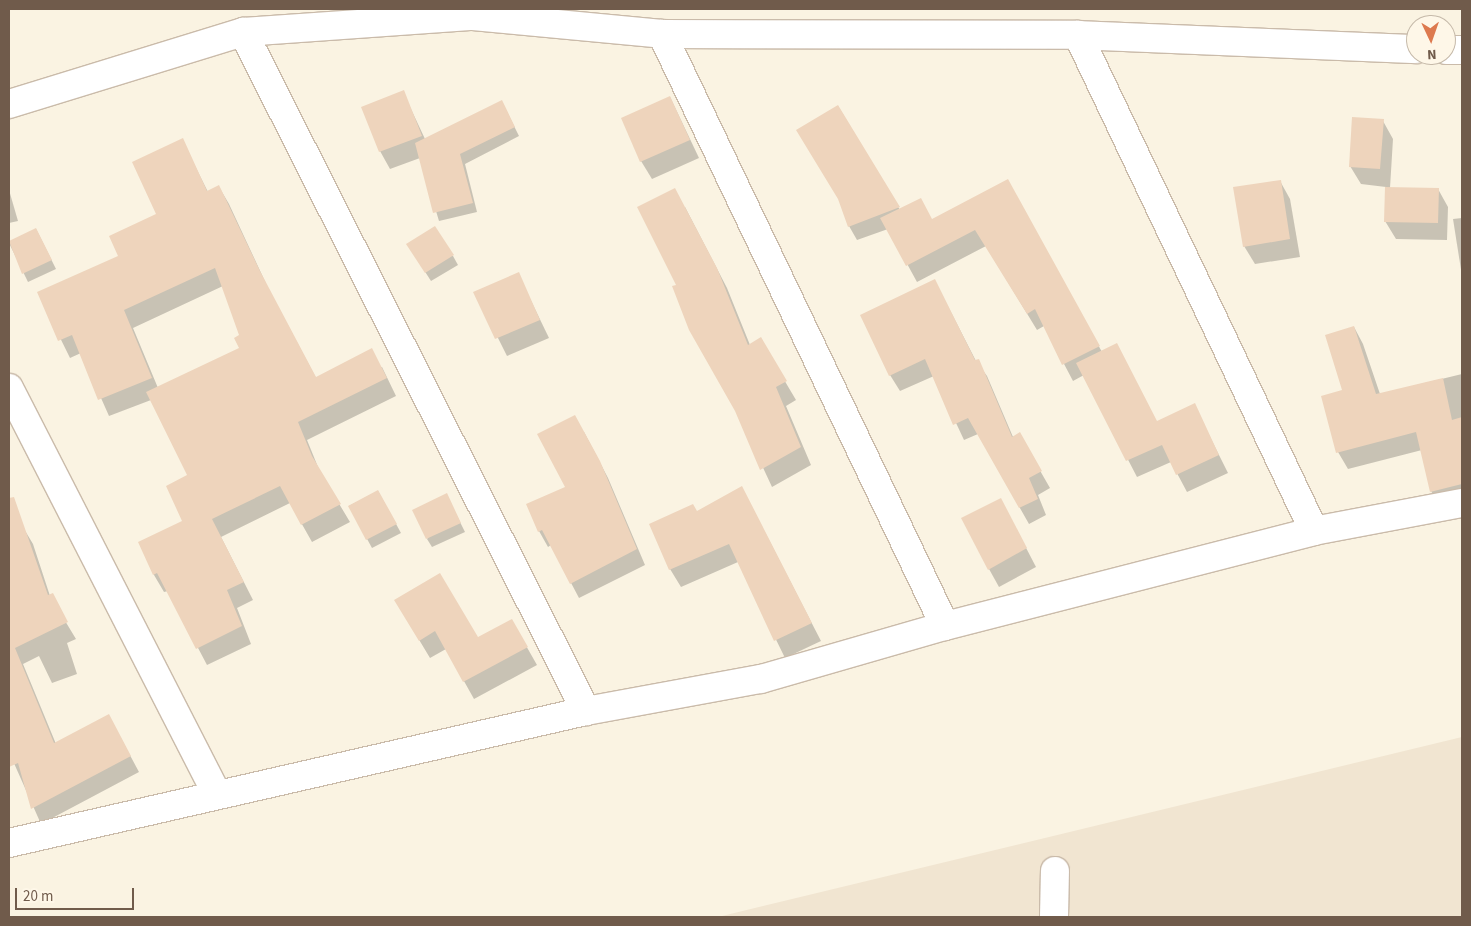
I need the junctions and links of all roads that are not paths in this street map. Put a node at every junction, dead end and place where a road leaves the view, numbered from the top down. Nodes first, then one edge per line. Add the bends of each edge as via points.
1 (243, 32) junction
2 (662, 34) junction
3 (1078, 35) junction
4 (1406, 49) edge
5 (9, 104) edge
6 (9, 388) edge
7 (1462, 504) edge
8 (1314, 531) junction
9 (945, 626) junction
10 (586, 711) junction
11 (217, 794) junction
12 (9, 843) edge
13 (1055, 871) dead end
14 (1054, 917) edge

1 - 2 street via 472,16
1 - 5 street
1 - 10 street
2 - 3 street
2 - 9 street
3 - 4 street
3 - 8 street
6 - 11 street
7 - 8 street
8 - 9 street
9 - 10 street via 761,679
10 - 11 street
11 - 12 street
13 - 14 street

